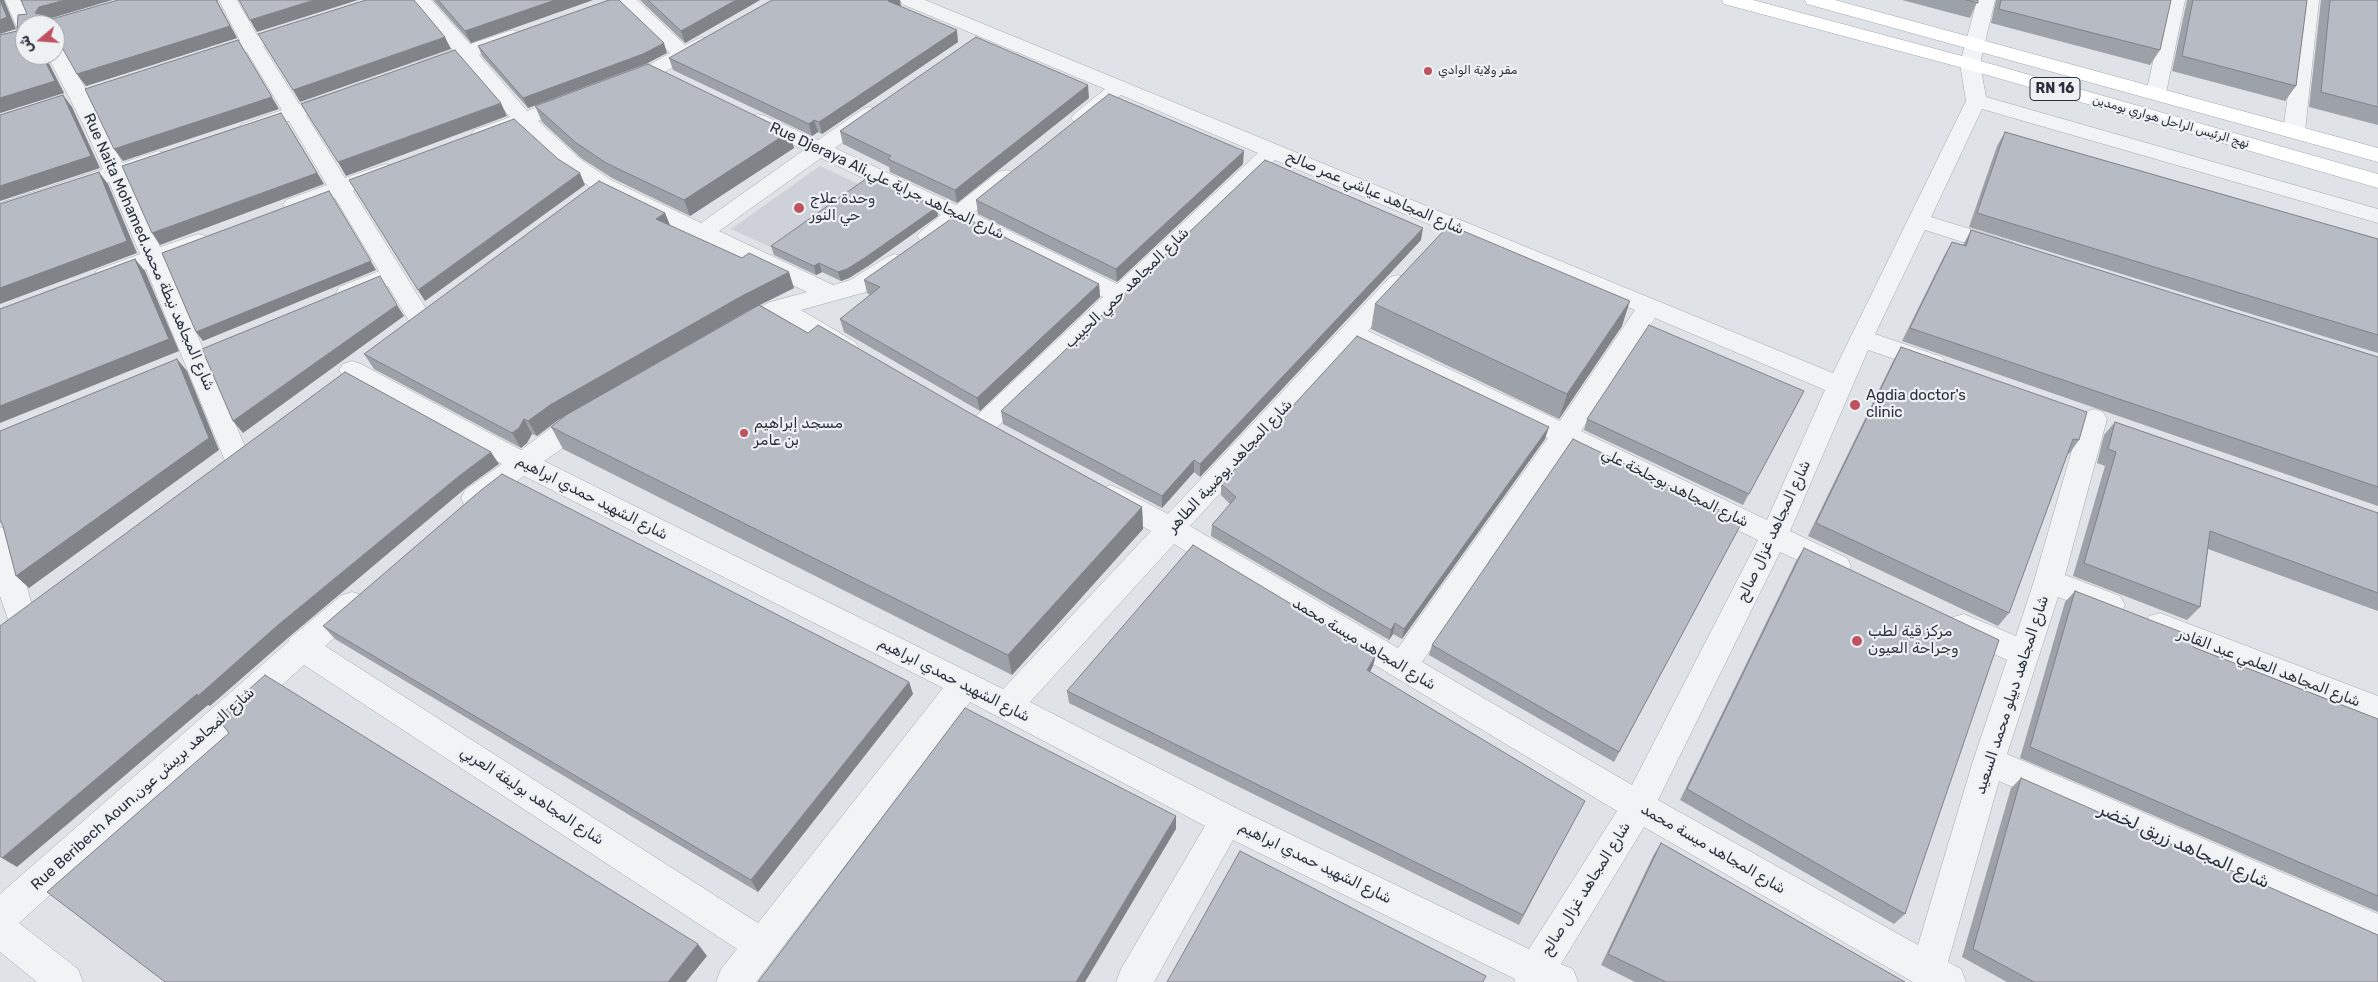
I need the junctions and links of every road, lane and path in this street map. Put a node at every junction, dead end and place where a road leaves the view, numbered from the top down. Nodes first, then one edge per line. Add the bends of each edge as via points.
1 (228, 0) edge
2 (421, 0) edge
3 (1732, 0) edge
4 (1814, 0) edge
5 (1986, 0) edge
6 (2176, 0) edge
7 (2310, 0) edge
8 (616, 1) edge
9 (21, 2) edge
10 (921, 2) edge
11 (23, 15) edge
12 (318, 22) edge
13 (532, 29) edge
14 (720, 33) edge
15 (252, 44) junction
16 (467, 52) junction
17 (1972, 53) junction
18 (684, 54) junction
19 (188, 63) edge
20 (62, 65) edge
21 (654, 70) junction
22 (403, 74) edge
23 (680, 82) edge
24 (1119, 87) junction
25 (358, 90) edge
26 (2156, 93) junction
27 (890, 99) edge
28 (1976, 101) junction
29 (740, 112) edge
30 (294, 113) junction
31 (524, 119) junction
32 (2294, 131) junction
33 (229, 135) edge
34 (1058, 136) edge
35 (459, 143) edge
36 (818, 149) junction
37 (1273, 150) junction
38 (173, 154) edge
39 (2378, 155) edge
40 (1028, 160) edge
41 (404, 164) edge
42 (116, 173) junction
43 (2378, 181) edge
44 (603, 185) junction
45 (339, 188) junction
46 (579, 203) edge
47 (0, 211) edge
48 (274, 213) edge
49 (959, 214) junction
50 (2378, 216) edge
51 (1920, 220) junction
52 (1451, 226) junction
53 (703, 232) junction
54 (218, 234) edge
55 (1431, 247) edge
56 (2025, 253) edge
57 (153, 258) junction
58 (1412, 269) edge
59 (394, 274) junction
60 (90, 281) edge
61 (832, 294) junction
62 (1119, 295) junction
63 (330, 300) edge
64 (1650, 307) junction
65 (778, 308) junction
66 (421, 320) edge
67 (1352, 333) junction
68 (1861, 338) junction
69 (713, 344) edge
70 (872, 362) edge
71 (354, 368) dead end
72 (1954, 370) edge
73 (1841, 386) junction
74 (607, 406) edge
75 (956, 412) edge
76 (2094, 419) dead end
77 (982, 426) junction
78 (1565, 434) junction
79 (259, 439) edge
80 (1008, 440) edge
81 (522, 464) junction
82 (1086, 483) edge
83 (457, 514) edge
84 (1172, 530) junction
85 (1774, 536) junction
86 (0, 538) edge
87 (1864, 579) edge
88 (2049, 581) junction
89 (370, 589) edge
90 (43, 596) edge
91 (1945, 617) edge
92 (10, 621) edge
93 (301, 647) junction
94 (2026, 655) junction
95 (1401, 667) junction
96 (965, 684) junction
97 (1007, 706) junction
98 (2378, 710) edge
99 (1989, 760) junction
100 (1638, 806) junction
101 (1226, 820) junction
102 (0, 917) edge
103 (0, 930) edge
104 (2378, 932) edge
105 (763, 946) junction
106 (1938, 976) edge
107 (1543, 978) edge
108 (66, 982) edge
109 (734, 982) edge
110 (1134, 982) edge

1 - 15 street
2 - 16 street
3 - 17 main road, نهج الرئيس الراحل هواري بومدين / RN 16
4 - 17 main road, نهج الرئيس الراحل هواري بومدين / RN 16
5 - 17 street
6 - 26 street
7 - 32 street
8 - 18 street
9 - 11 street
10 - 24 street, شارع المجاهد عياشي عمر صالح via 979,38
12 - 15 street
13 - 16 street
14 - 18 street
15 - 19 street
15 - 30 street
16 - 22 street
16 - 31 street
17 - 26 main road, نهج الرئيس الراحل هواري بومدين / RN 16
17 - 28 street
17 - 43 main road, نهج الرئيس الراحل هواري بومدين / RN 16
18 - 21 street
20 - 42 street, Rue Naita Mohamed,شارع المجاهد نيطة محمد
21 - 23 street
21 - 31 street
24 - 34 street
24 - 37 street, شارع المجاهد عياشي عمر صالح
25 - 30 street
26 - 32 main road, نهج الرئيس الراحل هواري بومدين / RN 16
27 - 36 street
28 - 50 street
28 - 51 street, شارع المجاهد غزال صالح
29 - 36 street, Rue Djeraya Ali,شارع المجاهد جراية علي
30 - 33 street
30 - 45 street
31 - 35 street
31 - 44 street via 572,164
32 - 39 main road, نهج الرئيس الراحل هواري بومدين / RN 16
36 - 49 street, Rue Djeraya Ali,شارع المجاهد جراية علي
36 - 53 street
37 - 52 street, شارع المجاهد عياشي عمر صالح
37 - 62 street, شارع المجاهد حمي الحبيب
38 - 42 street
40 - 49 street
41 - 45 street
42 - 47 street
42 - 57 street, Rue Naita Mohamed,شارع المجاهد نيطة محمد
44 - 46 street
44 - 53 street
45 - 48 street
45 - 59 street
49 - 61 street via 858,286
49 - 62 street, Rue Djeraya Ali,شارع المجاهد جراية علي
51 - 56 street
51 - 68 street, شارع المجاهد غزال صالح
52 - 55 street
52 - 64 street, شارع المجاهد عياشي عمر صالح
53 - 61 street
54 - 57 street
57 - 60 street
57 - 79 street, Rue Naita Mohamed,شارع المجاهد نيطة محمد via 195,357 228,462
58 - 67 street, شارع المجاهد بوضبية الطاهر
59 - 63 street
59 - 66 street
61 - 65 street
62 - 77 street, شارع المجاهد حمي الحبيب
64 - 73 street, شارع المجاهد عياشي عمر صالح
64 - 78 street
65 - 69 street
65 - 70 street
67 - 78 street, شارع المجاهد بوجلخة علي
67 - 84 street, شارع المجاهد بوضبية الطاهر
68 - 72 street
68 - 73 street, شارع المجاهد غزال صالح
71 - 81 street, شارع الشهيد حمدي ابراهيم
73 - 85 street, شارع المجاهد غزال صالح
74 - 81 street
75 - 77 street
76 - 88 street, شارع المجاهد دبيلو محمد السعيد
77 - 80 street
78 - 85 street, شارع المجاهد بوجلخة علي
78 - 95 street
81 - 83 street
81 - 96 street, شارع الشهيد حمدي ابراهيم
82 - 84 street, شارع المجاهد ميسة محمد
84 - 95 street, شارع المجاهد ميسة محمد
84 - 97 street, شارع المجاهد بوضبية الطاهر
85 - 87 street, شارع المجاهد بوجلخة علي
85 - 100 street, شارع المجاهد غزال صالح
86 - 92 street
88 - 94 street, شارع المجاهد دبيلو محمد السعيد
88 - 98 street, شارع المجاهد العلمي عبد القادر
89 - 93 street, Rue Beribech Aoun,شارع المجاهد بريبش عون
90 - 92 street
91 - 94 street
93 - 102 street, Rue Beribech Aoun,شارع المجاهد بريبش عون
93 - 105 street, شارع المجاهد بوليفة العربي
94 - 99 street, شارع المجاهد دبيلو محمد السعيد
95 - 100 street, شارع المجاهد ميسة محمد
96 - 97 street, شارع الشهيد حمدي ابراهيم
96 - 105 street
97 - 101 street, شارع الشهيد حمدي ابراهيم
99 - 104 street, شارع المجاهد زريق لخضر
99 - 106 street, شارع المجاهد دبيلو محمد السعيد
100 - 106 street, شارع المجاهد ميسة محمد
100 - 107 street, شارع المجاهد غزال صالح
101 - 107 street, شارع الشهيد حمدي ابراهيم
101 - 110 street
103 - 108 street
105 - 109 street

